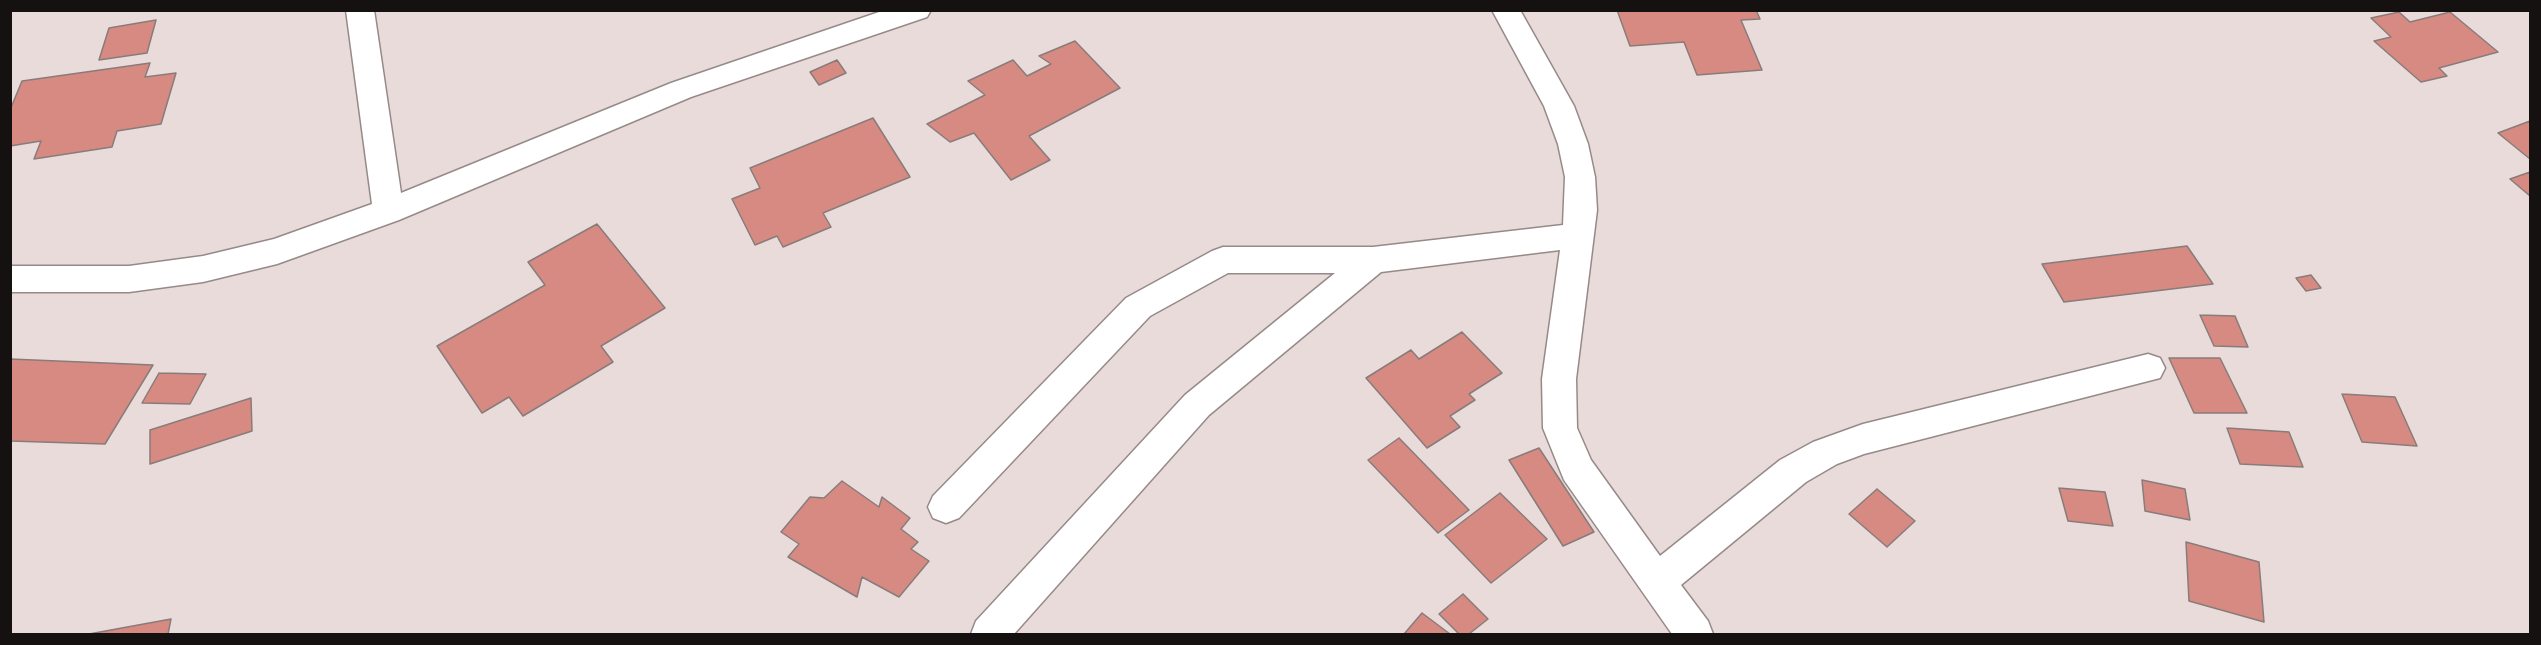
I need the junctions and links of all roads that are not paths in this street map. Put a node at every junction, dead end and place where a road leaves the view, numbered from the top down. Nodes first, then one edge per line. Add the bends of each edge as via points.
1 (360, 10) edge
2 (864, 10) edge
3 (917, 10) edge
4 (1506, 10) edge
5 (838, 36) junction
6 (388, 211) junction
7 (1577, 236) junction
8 (1373, 260) junction
9 (10, 279) edge
10 (2148, 368) dead end
11 (946, 507) dead end
12 (1656, 582) junction
13 (990, 634) edge
14 (1694, 634) edge

1 - 6 street
2 - 5 street
3 - 5 street
4 - 7 street via 1559,106 1573,144 1580,177
5 - 6 street via 681,90
6 - 9 street via 277,251 203,269 129,279
7 - 8 street
7 - 12 street via 1559,379 1560,428 1577,469
8 - 11 street via 1223,261 1138,307
8 - 13 street via 1197,405
10 - 12 street via 1863,439 1825,453 1793,471
12 - 14 street

